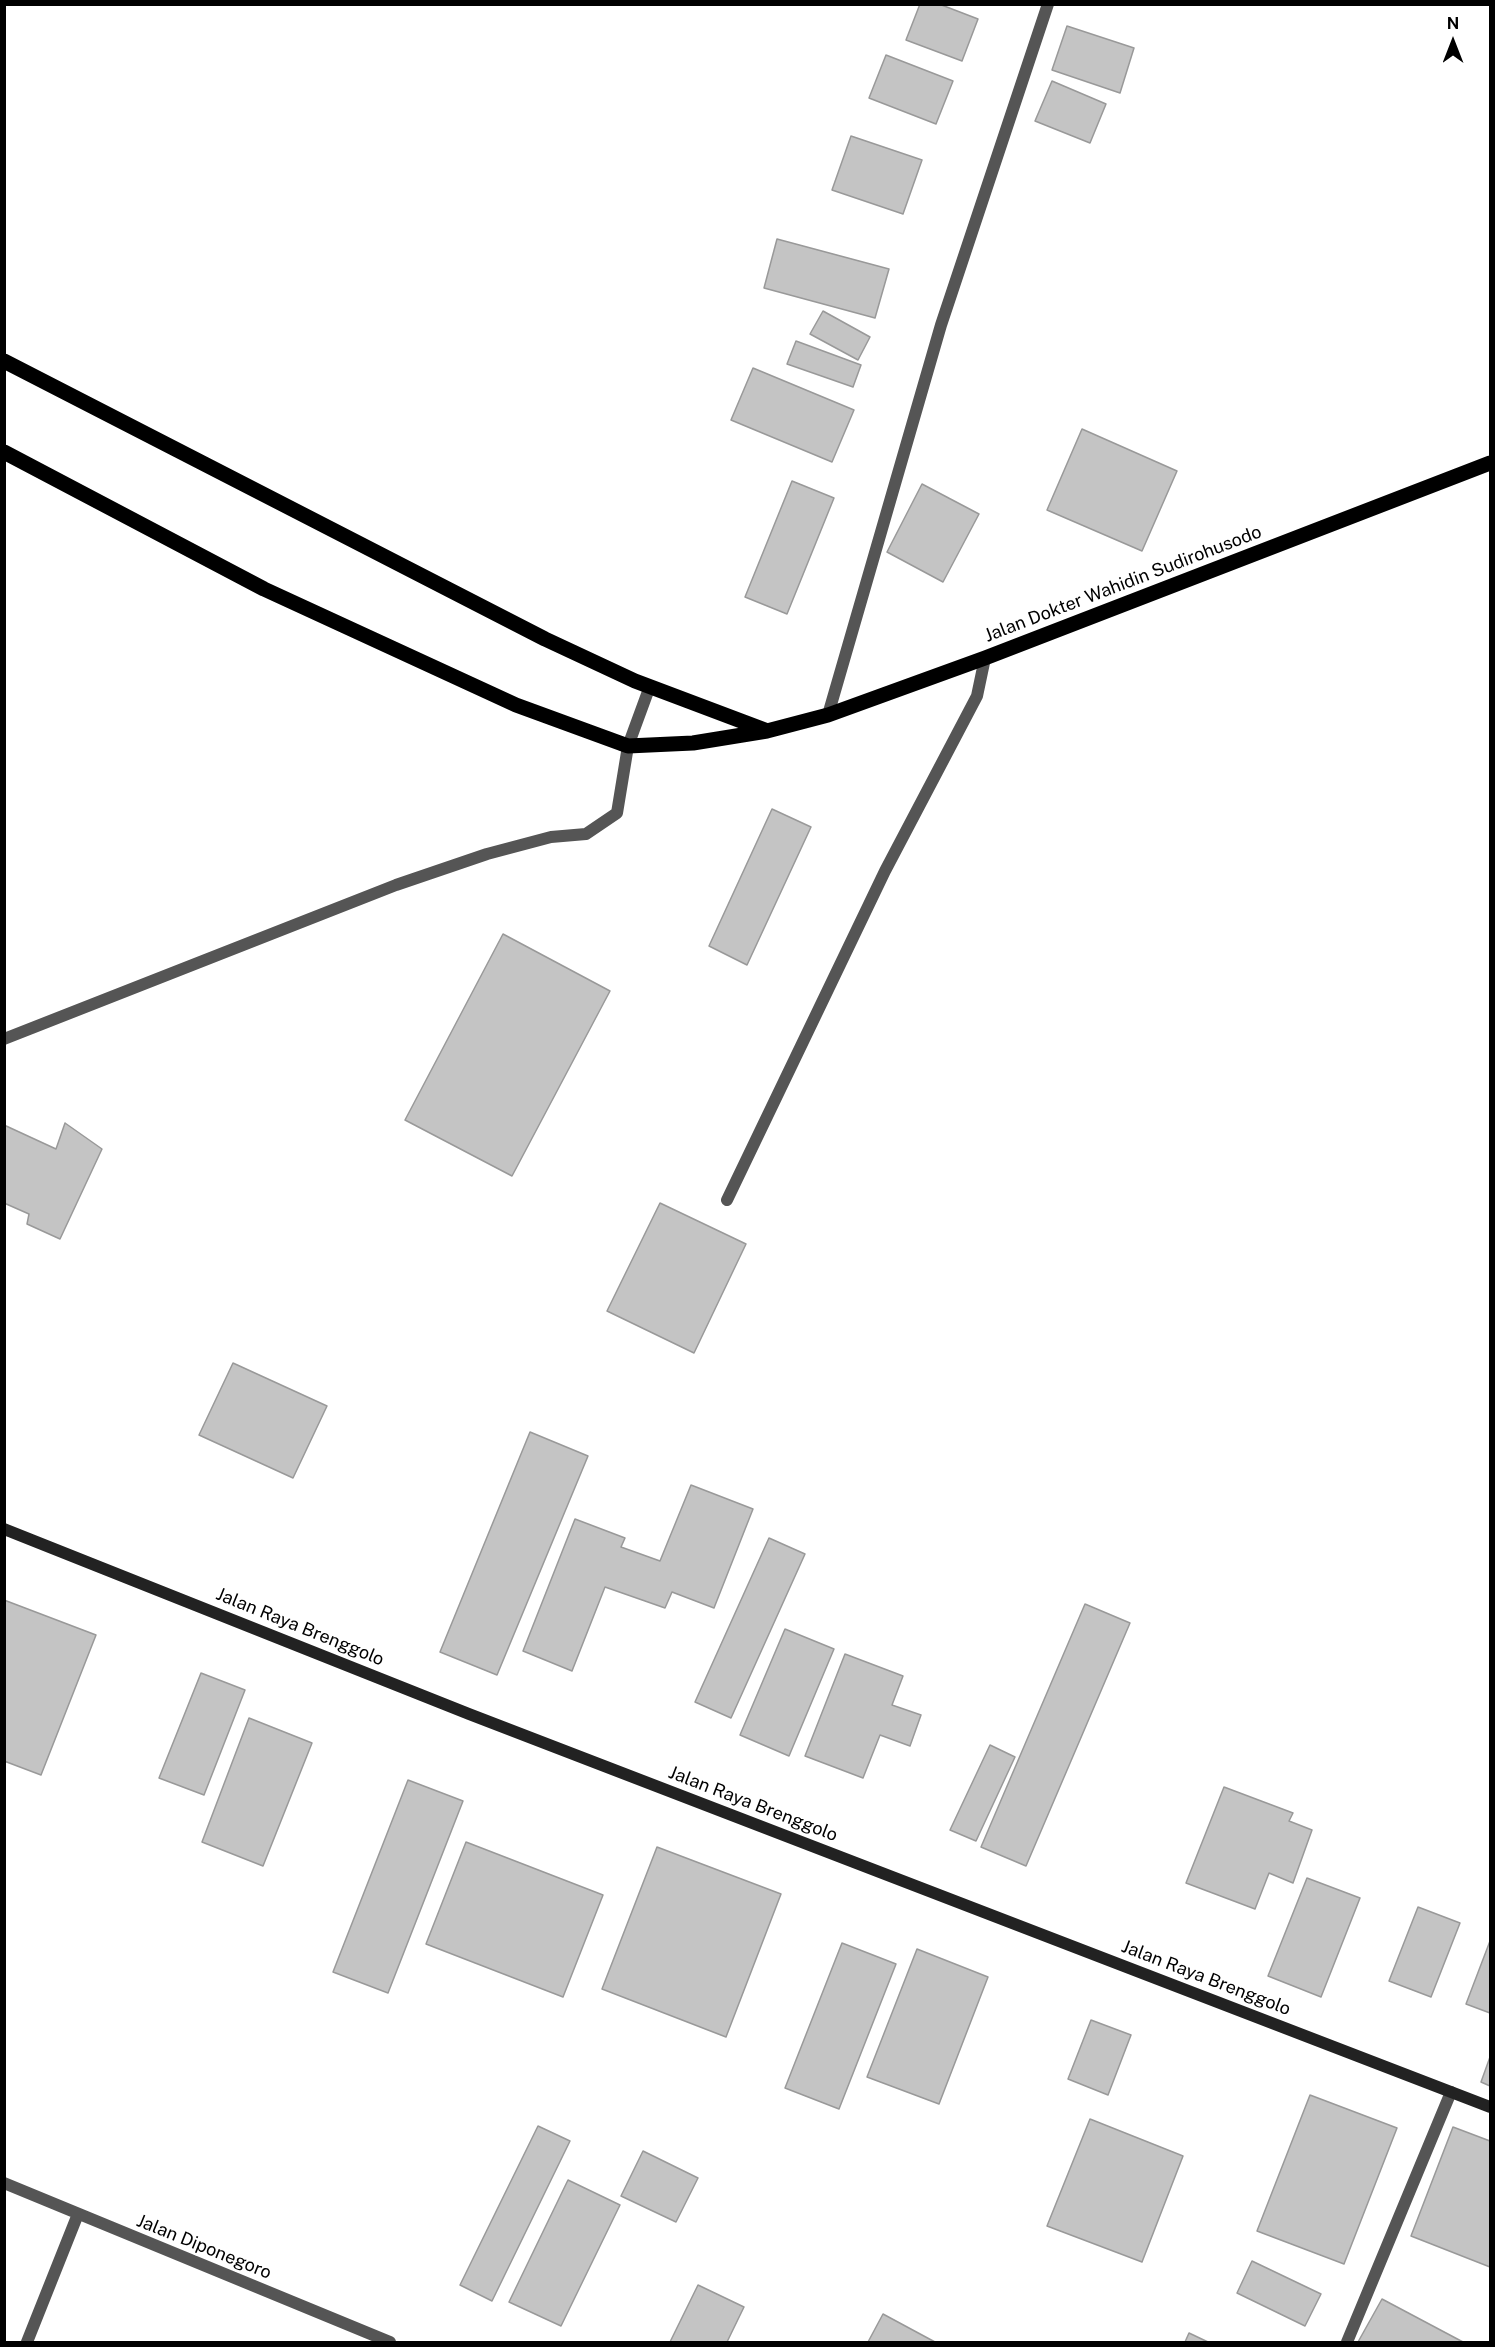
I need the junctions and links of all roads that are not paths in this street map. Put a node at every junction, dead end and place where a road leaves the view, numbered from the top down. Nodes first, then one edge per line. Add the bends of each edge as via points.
1 (1048, 4) edge
2 (4, 361) edge
3 (4, 452) edge
4 (1491, 463) edge
5 (985, 658) junction
6 (650, 686) junction
7 (828, 715) junction
8 (767, 731) junction
9 (628, 746) junction
10 (4, 1039) edge
11 (727, 1200) dead end
12 (4, 1528) edge
13 (1451, 2092) junction
14 (1491, 2107) edge
15 (4, 2184) edge
16 (78, 2214) junction
17 (27, 2343) edge
18 (390, 2343) edge
19 (1347, 2343) edge

1 - 7 street via 941,325
2 - 6 main road via 545,639
3 - 9 main road via 264,589 516,705
4 - 5 main road, Jalan Dokter Wahidin Sudirohusodo
5 - 7 main road, Jalan Dokter Wahidin Sudirohusodo
5 - 11 street via 977,696 885,871
6 - 8 main road
6 - 9 street
7 - 8 main road, Jalan Dokter Wahidin Sudirohusodo
8 - 9 main road, Jalan Dokter Wahidin Sudirohusodo via 693,743
9 - 10 street via 618,813 586,834 541,839 396,885
12 - 13 main road, Jalan Raya Brenggolo via 469,1714
13 - 14 main road, Jalan Raya Brenggolo
13 - 19 street
15 - 16 street, Jalan Diponegoro
16 - 17 street
16 - 18 street, Jalan Diponegoro

